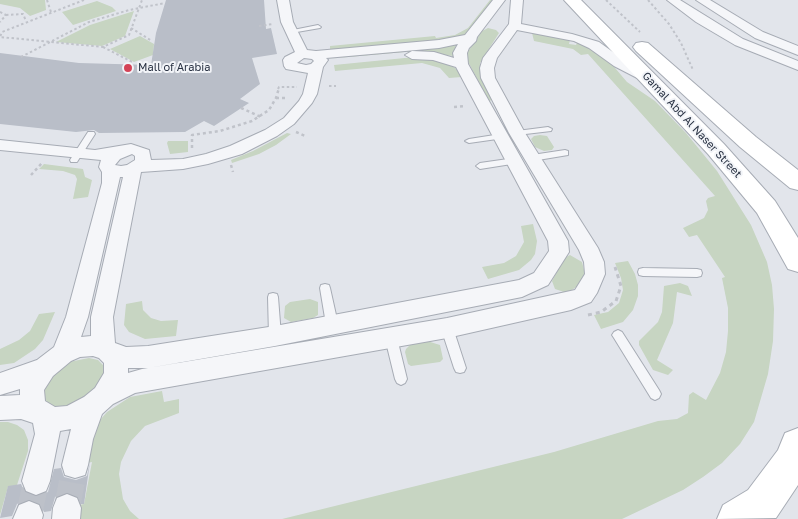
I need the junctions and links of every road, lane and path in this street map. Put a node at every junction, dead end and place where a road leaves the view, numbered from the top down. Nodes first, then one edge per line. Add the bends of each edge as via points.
1 (47, 0) edge
2 (84, 0) edge
3 (142, 0) edge
4 (283, 0) edge
5 (518, 0) edge
6 (572, 0) edge
7 (593, 0) edge
8 (648, 0) edge
9 (703, 0) edge
10 (675, 1) edge
11 (165, 3) dead end
12 (138, 8) junction
13 (0, 12) edge
14 (51, 12) junction
15 (6, 15) junction
16 (486, 19) edge
17 (26, 21) junction
18 (0, 22) edge
19 (259, 26) dead end
20 (289, 27) junction
21 (318, 27) dead end
22 (513, 27) junction
23 (131, 28) junction
24 (152, 41) dead end
25 (47, 43) junction
26 (103, 47) junction
27 (798, 51) edge
28 (21, 57) dead end
29 (311, 62) junction
30 (134, 63) dead end
31 (461, 64) junction
32 (798, 66) edge
33 (694, 72) dead end
34 (648, 78) junction
35 (304, 88) junction
36 (548, 128) dead end
37 (92, 134) dead end
38 (509, 135) junction
39 (469, 141) dead end
40 (0, 145) edge
41 (0, 152) edge
42 (565, 153) dead end
43 (192, 156) junction
44 (76, 157) junction
45 (523, 159) junction
46 (34, 162) dead end
47 (112, 163) junction
48 (50, 164) dead end
49 (138, 165) junction
50 (480, 166) dead end
51 (798, 182) edge
52 (766, 207) junction
53 (798, 217) edge
54 (588, 248) junction
55 (559, 252) junction
56 (798, 262) edge
57 (643, 272) dead end
58 (697, 272) dead end
59 (541, 280) junction
60 (325, 288) dead end
61 (272, 297) dead end
62 (564, 302) junction
63 (332, 324) junction
64 (447, 328) junction
65 (618, 335) dead end
66 (275, 336) junction
67 (391, 338) junction
68 (108, 352) junction
69 (54, 361) junction
70 (460, 368) dead end
71 (401, 379) dead end
72 (0, 384) edge
73 (655, 394) dead end
74 (99, 401) junction
75 (0, 408) edge
76 (40, 413) junction
77 (798, 446) edge
78 (75, 465) tunnel mouth
79 (36, 481) tunnel mouth
80 (737, 519) edge

1 - 14 path
2 - 14 path
3 - 12 path
4 - 20 street
5 - 22 street
6 - 34 main road, Gamal Abd Al Naser Street
7 - 51 main road, Gamal Abd Al Naser Street via 748,142
8 - 33 path via 682,43
9 - 10 street
9 - 27 street via 759,35
10 - 32 street via 739,42
11 - 12 path
12 - 23 path
12 - 25 path via 89,22
13 - 15 path
14 - 17 path
15 - 17 path via 23,14
15 - 18 path
16 - 22 street
16 - 29 street via 439,44
16 - 31 street via 460,53
17 - 25 path via 2,32 0,37
19 - 20 path
20 - 21 lane
20 - 29 street
22 - 34 street via 594,46
22 - 38 street via 496,49 487,68
23 - 24 path
23 - 26 path via 125,38
25 - 26 path
25 - 28 path
26 - 30 path
29 - 31 street via 416,54
29 - 35 street
29 - 49 street via 310,94 305,103 289,121 271,134 208,159 182,164
31 - 38 street
34 - 52 main road, Gamal Abd Al Naser Street via 716,148
35 - 43 street via 288,112 261,132 224,148
35 - 43 path via 279,87 269,110 252,121 225,130 192,135
36 - 38 lane
37 - 44 lane
38 - 39 lane
38 - 45 street
40 - 44 street
41 - 44 street
42 - 45 lane
43 - 49 street
44 - 47 street
45 - 50 lane
45 - 54 street
45 - 55 street via 556,236
46 - 48 path
47 - 49 street via 122,172
47 - 69 street via 111,183 74,330
49 - 68 street via 102,317 102,338
52 - 53 main road via 779,214
52 - 56 main road, Gamal Abd Al Naser Street
54 - 55 street
54 - 62 street via 595,274 590,287 583,296
55 - 59 street
57 - 58 lane
59 - 62 street via 548,293
59 - 63 street via 522,288
60 - 63 lane
61 - 66 lane
62 - 64 street
63 - 66 street
64 - 67 street
64 - 70 lane
65 - 73 lane
66 - 68 street via 148,357 126,358
67 - 71 lane
67 - 74 street via 142,380
68 - 69 street via 93,346 78,347
68 - 74 street via 116,363 116,373
69 - 72 street via 21,378
69 - 76 street via 37,379 32,390 32,401
74 - 76 street via 68,418 55,419
74 - 78 street via 80,439
75 - 76 street via 21,407
76 - 79 street via 48,434
77 - 80 main road via 791,463 762,504

